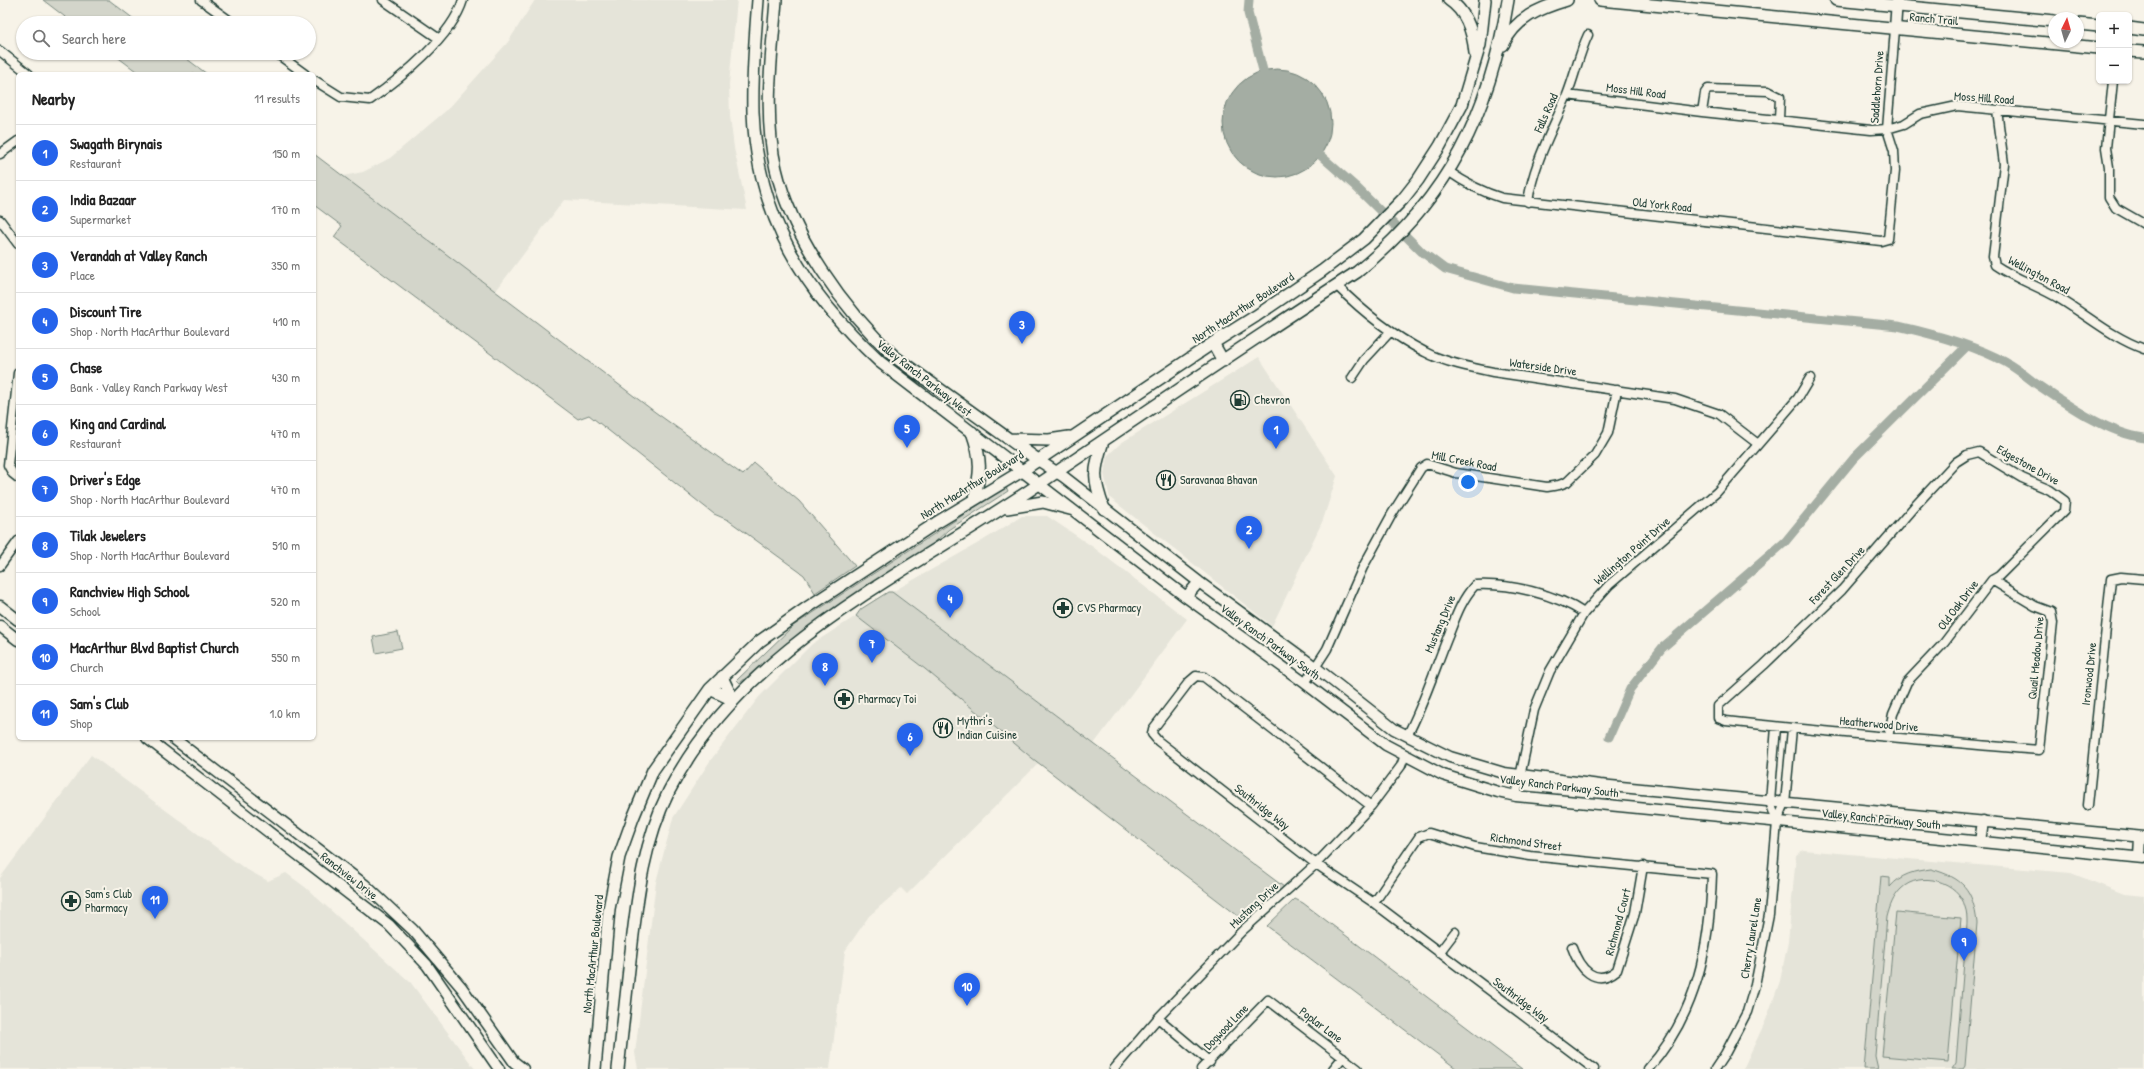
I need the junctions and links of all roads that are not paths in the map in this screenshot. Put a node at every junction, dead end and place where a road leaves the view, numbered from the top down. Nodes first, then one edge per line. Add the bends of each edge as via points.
1 (200, 0) edge
2 (383, 0) edge
3 (464, 0) edge
4 (758, 0) edge
5 (776, 0) edge
6 (1449, 0) edge
7 (1485, 0) edge
8 (1508, 0) edge
9 (1567, 0) edge
10 (1600, 0) edge
11 (1836, 0) edge
12 (1897, 3) edge
13 (1692, 5) edge
14 (223, 16) edge
15 (2048, 20) edge
16 (2084, 25) edge
17 (2096, 26) edge
18 (2132, 28) edge
19 (1895, 29) junction
20 (2144, 30) edge
21 (1588, 35) dead end
22 (438, 38) junction
23 (2096, 48) edge
24 (0, 51) edge
25 (2132, 51) edge
26 (2144, 52) edge
27 (286, 60) edge
28 (1476, 61) junction
29 (1494, 67) junction
30 (26, 72) edge
31 (303, 72) edge
32 (316, 81) edge
33 (2113, 84) edge
34 (1567, 95) junction
35 (1997, 110) junction
36 (1702, 112) junction
37 (1779, 118) junction
38 (2109, 122) junction
39 (2144, 124) edge
40 (1887, 129) junction
41 (772, 136) junction
42 (756, 137) junction
43 (16, 142) edge
44 (0, 154) edge
45 (1448, 171) junction
46 (1528, 202) junction
47 (0, 220) edge
48 (2144, 224) edge
49 (16, 241) edge
50 (1881, 241) joint
51 (1336, 285) junction
52 (854, 313) junction
53 (842, 323) junction
54 (1390, 332) junction
55 (1213, 343) junction
56 (2144, 349) edge
57 (1223, 361) junction
58 (1352, 378) dead end
59 (1810, 378) dead end
60 (1617, 390) junction
61 (16, 391) edge
62 (971, 432) junction
63 (1073, 436) junction
64 (1010, 439) junction
65 (1103, 441) junction
66 (1758, 444) junction
67 (1979, 452) joint
68 (1038, 460) junction
69 (1022, 471) junction
70 (1056, 472) junction
71 (16, 476) edge
72 (1039, 484) junction
73 (974, 500) junction
74 (2065, 501) joint
75 (1000, 509) junction
76 (1070, 509) junction
77 (1104, 509) junction
78 (16, 544) edge
79 (0, 566) edge
80 (2144, 579) edge
81 (1992, 580) junction
82 (1199, 582) junction
83 (1186, 597) junction
84 (0, 606) edge
85 (1584, 613) junction
86 (16, 618) edge
87 (0, 626) edge
88 (16, 638) edge
89 (1315, 666) junction
90 (722, 676) junction
91 (1305, 683) junction
92 (710, 689) junction
93 (733, 700) junction
94 (1718, 718) joint
95 (1776, 727) junction
96 (1792, 729) junction
97 (1408, 736) junction
98 (1888, 737) junction
99 (150, 740) edge
100 (176, 740) edge
101 (2039, 750) joint
102 (1405, 755) junction
103 (1774, 762) junction
104 (1789, 762) junction
105 (1520, 775) junction
106 (1516, 796) junction
107 (1770, 802) junction
108 (1785, 803) junction
109 (2088, 805) dead end
110 (1371, 806) junction
111 (1982, 821) junction
112 (1777, 822) junction
113 (2142, 837) edge
114 (1980, 842) junction
115 (2141, 858) edge
116 (1316, 864) junction
117 (1643, 866) junction
118 (365, 885) junction
119 (355, 896) junction
120 (377, 896) junction
121 (1374, 903) junction
122 (367, 906) junction
123 (1455, 932) dead end
124 (1572, 947) dead end
125 (1439, 953) junction
126 (1268, 1000) joint
127 (1158, 1018) junction
128 (597, 1049) junction
129 (620, 1052) junction
130 (1343, 1057) junction
131 (1210, 1062) junction
132 (499, 1069) edge
133 (523, 1069) edge
134 (587, 1069) edge
135 (595, 1069) edge
136 (618, 1069) edge
137 (625, 1069) edge
138 (1114, 1069) edge
139 (1201, 1069) edge
140 (1333, 1069) edge
141 (1358, 1069) edge
142 (1594, 1069) edge
143 (1648, 1069) edge
144 (1715, 1069) edge

1 - 14 street
2 - 22 street
3 - 22 street via 460,11
4 - 42 main road, Valley Ranch Parkway West via 753,89
5 - 41 main road, Valley Ranch Parkway West via 770,88
6 - 28 main road via 1458,6 1467,20 1474,39
7 - 28 main road, North MacArthur Boulevard
8 - 29 main road
9 - 29 main road via 1544,7 1513,27
10 - 13 main road, Ranch Trail
11 - 12 main road, Ranch Trail
12 - 15 main road, Ranch Trail
12 - 19 street, Saddlehorn Drive
13 - 19 main road, Ranch Trail
16 - 17 main road
18 - 20 main road
19 - 23 main road, Ranch Trail
19 - 40 street, Saddlehorn Drive
21 - 34 street, Falls Road
22 - 32 street via 403,76 370,100 341,97
24 - 30 street
25 - 26 main road
27 - 31 street
28 - 55 main road, North MacArthur Boulevard via 1462,105 1449,130 1403,199 1364,238 1311,278
29 - 45 main road via 1475,120
33 - 38 street
34 - 36 street, Moss Hill Road
34 - 46 street, Falls Road via 1534,169
35 - 38 street, Moss Hill Road
35 - 40 street, Moss Hill Road via 1957,106 1942,108 1920,114 1904,124
35 - 56 street, Wellington Road via 2004,164 1993,256 1995,265 2006,273 2038,286 2126,342
36 - 37 street, Moss Hill Road
36 - 37 street via 1708,89 1768,91 1780,97
37 - 40 street, Moss Hill Road via 1855,128
38 - 39 street, Moss Hill Road
38 - 48 street via 2106,148 2109,197 2116,208
40 - 50 street, Saddlehorn Drive via 1894,151 1895,171 1888,239
41 - 42 main road
41 - 52 main road, Valley Ranch Parkway West via 776,168 788,212 833,287
42 - 53 main road, Valley Ranch Parkway West via 757,156 767,196 782,236 802,274
43 - 44 street
45 - 46 street, Old York Road via 1487,193
45 - 51 main road via 1420,212 1377,256
46 - 50 street, Old York Road
47 - 49 street
51 - 54 street, Waterside Drive
51 - 57 main road
52 - 53 main road
52 - 64 main road, Valley Ranch Parkway West via 874,338 895,357
53 - 62 main road, Valley Ranch Parkway West via 880,362
54 - 58 street via 1364,360
54 - 60 street, Waterside Drive via 1425,352 1464,366
55 - 57 main road
55 - 63 main road, North MacArthur Boulevard
57 - 65 main road
59 - 66 street, Wellington Point Drive via 1798,398
60 - 66 street, Waterside Drive via 1696,404 1720,414
60 - 89 street, Mill Creek Road via 1608,433 1595,455 1567,482 1547,487 1456,473 1427,464 1421,468 1366,560 1327,649
61 - 71 street via 8,465
62 - 69 main road, Valley Ranch Parkway West
62 - 73 main road via 980,456 981,469
63 - 64 main road via 1049,440
63 - 68 main road, North MacArthur Boulevard
64 - 68 main road, Valley Ranch Parkway West
65 - 70 main road
65 - 77 main road via 1094,470 1097,490
66 - 85 street, Wellington Point Drive via 1717,492 1609,585
67 - 74 street, Edgestone Drive via 2022,478 2050,490
67 - 94 street, Forest Glen Drive via 1967,455 1956,462 1914,506 1842,590 1718,706
68 - 69 main road, North MacArthur Boulevard
68 - 70 street, Valley Ranch Parkway South
69 - 72 street, Valley Ranch Parkway South
69 - 73 main road, North MacArthur Boulevard
70 - 72 main road
70 - 77 street, Valley Ranch Parkway South
72 - 75 main road
72 - 76 street, Valley Ranch Parkway South
73 - 90 main road, North MacArthur Boulevard via 808,607 760,641
74 - 81 street, Old Oak Drive via 2064,511
75 - 76 main road via 1043,502
75 - 93 main road via 838,613 771,663
76 - 83 street, Valley Ranch Parkway South
77 - 82 street, Valley Ranch Parkway South
78 - 79 street
80 - 109 street, Ironwood Drive via 2112,579
81 - 98 street, Old Oak Drive via 1944,643 1907,682 1893,714
81 - 101 street, Quail Meadow Drive via 2035,606 2051,612 2053,623
82 - 83 street
82 - 89 street, Valley Ranch Parkway South
83 - 91 street, Valley Ranch Parkway South
84 - 86 street
85 - 97 street, Mustang Drive via 1552,596 1506,587 1475,585 1464,597
85 - 105 street, Wellington Point Drive via 1550,671 1534,710
87 - 88 street
89 - 91 street, Mill Creek Road
89 - 97 street, Valley Ranch Parkway South via 1394,729
90 - 92 main road, North MacArthur Boulevard
90 - 93 main road
91 - 102 street, Valley Ranch Parkway South via 1386,745
92 - 93 main road
92 - 128 main road, North MacArthur Boulevard via 653,770 632,818 619,857 609,909
93 - 129 main road via 683,766 668,793 650,836 634,914
94 - 95 street, Heatherwood Drive
95 - 96 street, Heatherwood Drive
95 - 103 street
96 - 98 street, Heatherwood Drive
96 - 104 street, Cherry Laurel Lane
97 - 105 street, Valley Ranch Parkway South via 1450,757 1504,773
98 - 101 street, Heatherwood Drive
99 - 119 street, Ranchview Drive
100 - 118 street, Ranchview Drive
102 - 106 street, Valley Ranch Parkway South via 1443,775
102 - 110 street, Mustang Drive
103 - 104 street
103 - 107 street
104 - 108 street, Cherry Laurel Lane
105 - 106 street, Wellington Point Drive
105 - 107 street, Valley Ranch Parkway South via 1600,786
106 - 112 street, Valley Ranch Parkway South
107 - 108 street, Valley Ranch Parkway South
107 - 112 street
108 - 111 street, Valley Ranch Parkway South
108 - 112 street, Cherry Laurel Lane
110 - 116 street, Mustang Drive
110 - 116 street, Southridge Way via 1204,677 1196,676 1189,682 1154,725 1152,734
111 - 113 street, Valley Ranch Parkway South
111 - 114 street
112 - 114 street, Valley Ranch Parkway South
112 - 144 street, Cherry Laurel Lane via 1769,915 1755,985 1747,1012
113 - 115 street
114 - 115 street, Valley Ranch Parkway South
116 - 121 street, Southridge Way
116 - 127 street, Mustang Drive via 1242,932
117 - 121 street, Richmond Street via 1530,856 1476,846 1429,833 1419,837
117 - 124 street, Richmond Court via 1635,913 1617,970 1609,976 1599,978 1585,971 1577,962
117 - 143 street, Richmond Street via 1712,874 1709,931 1694,991 1682,1021 1660,1056
118 - 119 street
118 - 120 street, Ranchview Drive
119 - 122 street, Ranchview Drive
120 - 122 street
120 - 133 street, Ranchview Drive via 430,949 462,988 514,1062
121 - 125 street, Southridge Way
122 - 132 street, Ranchview Drive via 427,965
123 - 125 street
125 - 142 street, Southridge Way
126 - 130 street, Poplar Lane
126 - 131 street, Dogwood Lane
127 - 131 street
127 - 138 street, Mustang Drive
128 - 134 main road
128 - 135 main road, North MacArthur Boulevard
129 - 136 main road
129 - 137 main road
130 - 140 street
130 - 141 street, Poplar Lane
131 - 139 street, Dogwood Lane

